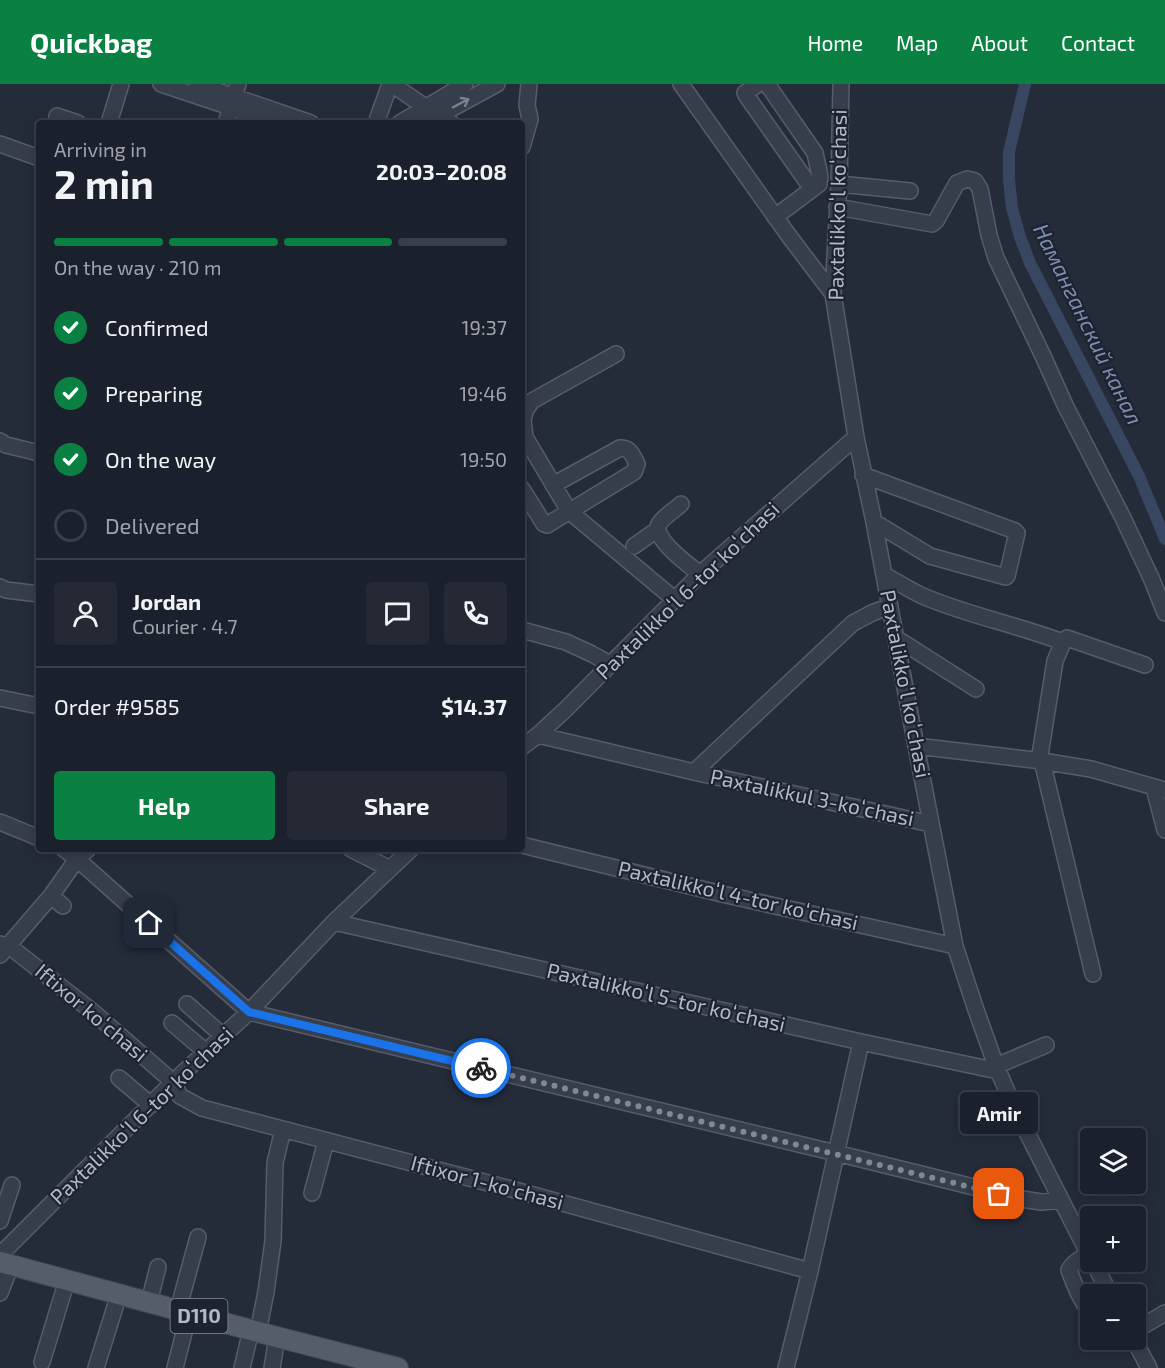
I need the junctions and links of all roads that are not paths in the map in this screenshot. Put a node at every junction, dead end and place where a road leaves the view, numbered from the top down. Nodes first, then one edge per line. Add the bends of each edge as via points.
1 (121, 84) edge
2 (197, 84) edge
3 (391, 84) edge
4 (465, 84) edge
5 (497, 84) edge
6 (529, 84) edge
7 (681, 84) edge
8 (758, 84) edge
9 (767, 84) edge
10 (841, 84) edge
11 (170, 85) edge
12 (234, 96) edge
13 (57, 116) dead end
14 (435, 117) edge
15 (69, 120) edge
16 (110, 120) edge
17 (227, 120) edge
18 (273, 120) edge
19 (299, 120) edge
20 (378, 120) edge
21 (418, 120) edge
22 (525, 136) edge
23 (0, 144) edge
24 (36, 157) edge
25 (839, 184) junction
26 (812, 189) junction
27 (910, 191) dead end
28 (837, 207) junction
29 (775, 217) junction
30 (833, 294) junction
31 (616, 354) dead end
32 (525, 413) edge
33 (856, 437) junction
34 (525, 440) edge
35 (0, 441) edge
36 (36, 452) edge
37 (863, 475) junction
38 (553, 485) junction
39 (525, 494) edge
40 (681, 504) dead end
41 (569, 511) junction
42 (874, 522) junction
43 (658, 529) junction
44 (634, 546) dead end
45 (700, 574) junction
46 (884, 575) junction
47 (0, 587) edge
48 (36, 594) edge
49 (674, 600) junction
50 (890, 606) junction
51 (1165, 613) edge
52 (525, 631) edge
53 (896, 638) junction
54 (1057, 640) dead end
55 (610, 664) junction
56 (1145, 664) dead end
57 (976, 689) dead end
58 (0, 698) edge
59 (36, 705) edge
60 (538, 735) junction
61 (525, 745) edge
62 (916, 746) junction
63 (1041, 761) junction
64 (694, 772) junction
65 (1160, 789) edge
66 (0, 822) edge
67 (931, 824) junction
68 (1165, 830) edge
69 (36, 837) edge
70 (525, 846) edge
71 (357, 852) edge
72 (408, 852) edge
73 (82, 854) edge
74 (390, 869) junction
75 (51, 896) junction
76 (63, 906) dead end
77 (334, 922) junction
78 (955, 946) junction
79 (3, 948) edge
80 (1092, 974) dead end
81 (187, 1004) dead end
82 (249, 1012) junction
83 (172, 1023) dead end
84 (223, 1036) junction
85 (861, 1042) junction
86 (1046, 1046) dead end
87 (206, 1052) junction
88 (997, 1069) junction
89 (119, 1078) dead end
90 (173, 1082) junction
91 (151, 1105) junction
92 (283, 1129) junction
93 (326, 1141) junction
94 (836, 1153) junction
95 (12, 1185) dead end
96 (312, 1193) dead end
97 (1061, 1200) junction
98 (0, 1221) edge
99 (1080, 1236) edge
100 (198, 1237) dead end
101 (4, 1260) edge
102 (1080, 1260) edge
103 (158, 1267) dead end
104 (810, 1271) junction
105 (67, 1280) junction
106 (0, 1293) edge
107 (119, 1294) junction
108 (1080, 1297) edge
109 (149, 1302) junction
110 (184, 1312) junction
111 (1165, 1313) edge
112 (1146, 1324) edge
113 (262, 1333) junction
114 (1139, 1350) edge
115 (42, 1362) dead end
116 (96, 1368) edge
117 (175, 1368) edge
118 (242, 1368) edge
119 (272, 1368) edge
120 (398, 1368) edge
121 (786, 1368) edge
122 (1149, 1368) edge

1 - 16 street
2 - 12 street
3 - 14 street
3 - 20 street
4 - 14 street
14 -> 5 street
6 - 22 street via 530,119
7 - 29 street
8 - 26 street via 746,95
9 - 26 street via 815,153 820,176 819,184
10 - 25 street, Paxtalikkoʻl koʻchasi
11 - 12 street
12 - 17 street
12 - 18 street
12 - 19 street
13 - 15 street
14 - 21 street
23 - 24 street
25 - 27 street
25 - 28 street, Paxtalikkoʻl koʻchasi
26 - 29 street
28 - 30 street, Paxtalikkoʻl koʻchasi
28 - 51 street via 932,224 957,183 975,181 996,258
29 - 30 street
30 - 33 street, Paxtalikkoʻl koʻchasi
31 - 32 street via 532,401
33 - 37 street, Paxtalikkoʻl koʻchasi
33 - 45 street, Paxtalikkoʻl 6-tor koʻchasi
34 - 38 street
35 - 36 street
37 - 42 street, Paxtalikkoʻl koʻchasi
37 - 42 street via 1015,531 1007,576 930,556
38 - 41 street
38 - 41 street via 620,447 631,452 637,464 634,472
39 - 41 street via 543,524
40 - 43 street
41 - 49 street
42 - 46 street, Paxtalikkoʻl koʻchasi
43 - 44 street
43 - 45 street via 663,542
45 - 49 street, Paxtalikkoʻl 6-tor koʻchasi
46 - 50 street, Paxtalikkoʻl koʻchasi
46 - 54 street via 923,596
47 - 48 street
49 - 55 street, Paxtalikkoʻl 6-tor koʻchasi
50 - 53 street, Paxtalikkoʻl koʻchasi
50 - 64 street, Paxtalikkul 3-koʻchasi via 853,623
52 - 55 street via 566,642
53 - 57 street
53 - 62 street, Paxtalikkoʻl koʻchasi
55 - 60 street, Paxtalikkoʻl 6-tor koʻchasi
56 - 63 street via 1064,640 1055,661
58 - 59 street
60 - 61 street, Paxtalikkoʻl 6-tor koʻchasi
60 - 64 street, Paxtalikkul 3-koʻchasi
62 - 63 street
62 - 67 street, Paxtalikkoʻl koʻchasi
63 - 65 street via 1091,769
63 - 80 street
64 - 67 street, Paxtalikkul 3-koʻchasi
65 - 68 street
66 - 69 street
67 - 78 street, Paxtalikkoʻl koʻchasi
70 - 78 street, Paxtalikkoʻl 4-tor koʻchasi
71 - 74 street
72 - 74 street, Paxtalikkoʻl 6-tor koʻchasi
73 - 75 street, Iftixor koʻchasi
73 - 82 street
74 - 77 street, Paxtalikkoʻl 6-tor koʻchasi
75 - 76 street
75 - 79 street, Iftixor koʻchasi
77 - 82 street, Paxtalikkoʻl 6-tor koʻchasi
77 - 85 street, Paxtalikkoʻl 5-tor koʻchasi
78 - 88 street, Paxtalikkoʻl koʻchasi
79 - 90 street, Iftixor koʻchasi via 93,1012
81 - 84 street
82 - 84 street, Paxtalikkoʻl 6-tor koʻchasi
82 - 94 street
83 - 87 street
84 - 87 street, Paxtalikkoʻl 6-tor koʻchasi
85 - 88 street, Paxtalikkoʻl 5-tor koʻchasi
85 - 94 street
86 - 88 street
87 - 90 street, Paxtalikkoʻl 6-tor koʻchasi
88 - 97 street, Paxtalikkoʻl koʻchasi
89 - 91 street
90 - 91 street, Paxtalikkoʻl 6-tor koʻchasi
90 - 92 street, Iftixor 1-koʻchasi via 180,1096 202,1108
91 - 101 street, Paxtalikkoʻl 6-tor koʻchasi
92 - 93 street, Iftixor 1-koʻchasi
92 - 113 street via 275,1163 273,1241
93 - 96 street
93 - 104 street, Iftixor 1-koʻchasi
94 - 97 street via 1022,1199
94 - 104 street
95 - 98 street
97 - 99 street, Paxtalikkoʻl koʻchasi
100 - 110 street
101 - 105 main road, D110
101 - 106 street
102 - 108 street via 1069,1269
103 - 109 street
104 - 121 street
105 - 107 main road, D110
105 - 115 street
107 - 109 main road, D110
107 - 116 street
109 - 110 main road, D110
110 - 113 main road, D110
110 - 117 street
111 - 112 street
113 - 118 street
113 - 119 street
113 - 120 main road, D110
114 - 122 street

